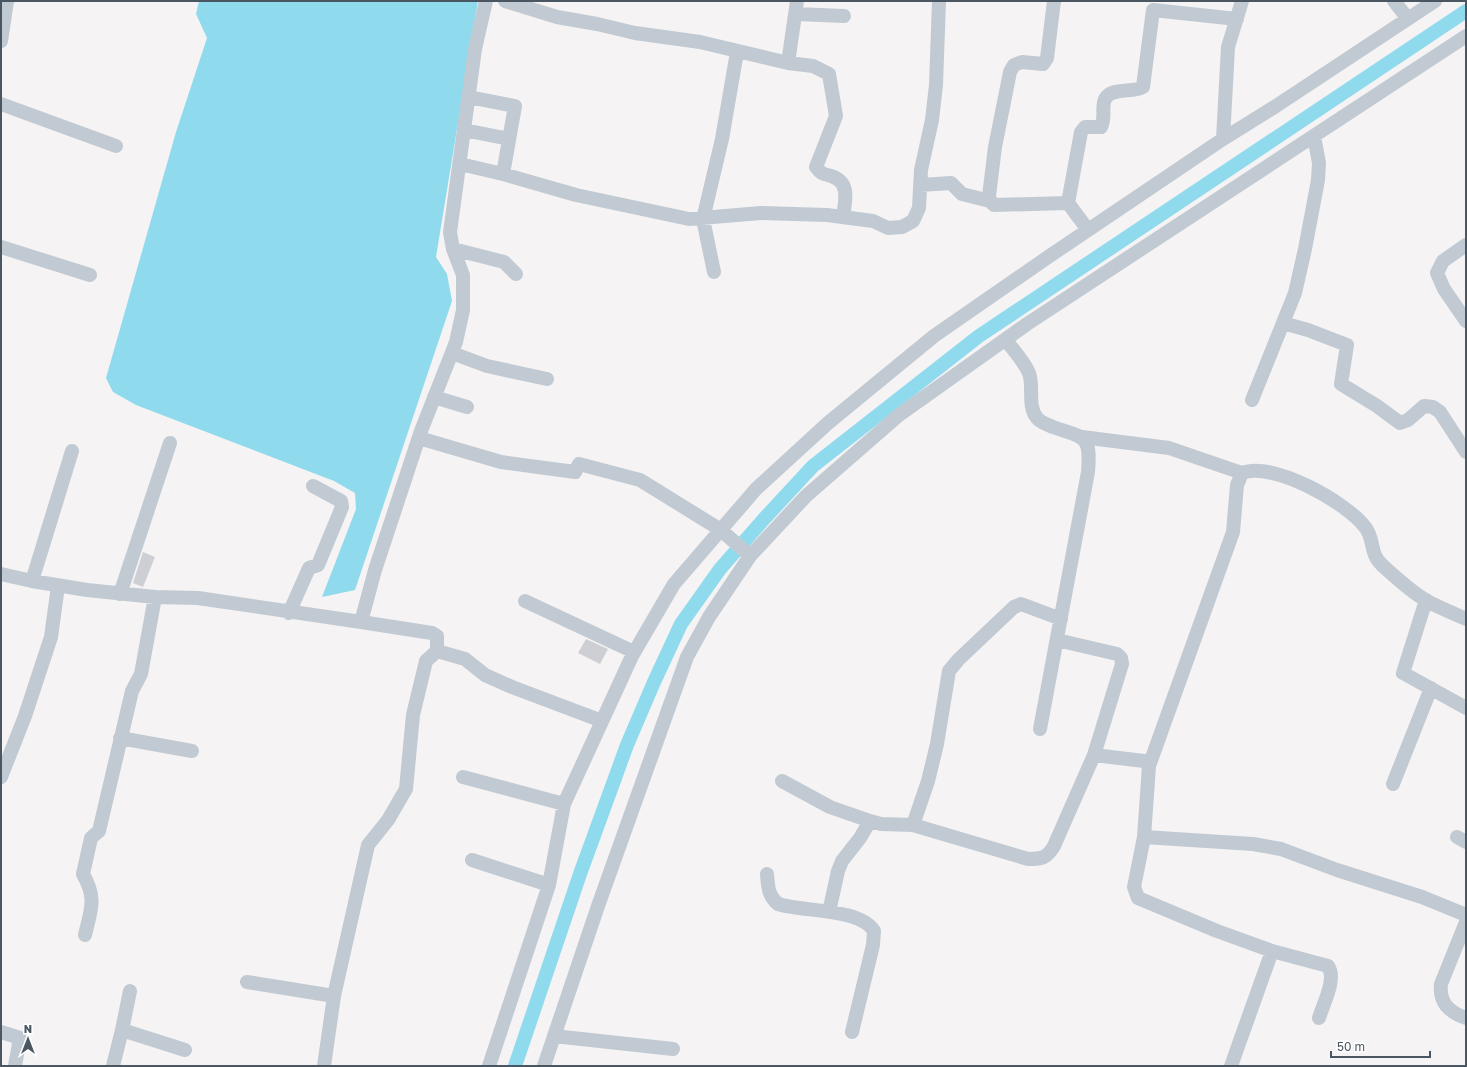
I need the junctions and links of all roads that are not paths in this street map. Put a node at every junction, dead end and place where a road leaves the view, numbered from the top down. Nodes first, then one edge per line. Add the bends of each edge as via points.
1 (7, 1) edge
2 (486, 1) edge
3 (505, 1) edge
4 (939, 1) edge
5 (1054, 1) edge
6 (1242, 1) edge
7 (1394, 1) edge
8 (1435, 1) edge
9 (1154, 5) edge
10 (797, 7) edge
11 (844, 16) dead end
12 (1237, 19) junction
13 (1408, 19) junction
14 (1466, 36) edge
15 (1, 41) edge
16 (738, 52) junction
17 (788, 63) junction
18 (469, 97) junction
19 (1, 104) edge
20 (464, 130) junction
21 (1314, 136) junction
22 (509, 139) junction
23 (1223, 139) junction
24 (116, 146) dead end
25 (460, 164) junction
26 (504, 174) junction
27 (920, 185) junction
28 (990, 202) junction
29 (1068, 203) junction
30 (843, 217) junction
31 (703, 219) junction
32 (1088, 230) junction
33 (1466, 245) edge
34 (1, 248) edge
35 (453, 249) junction
36 (714, 272) dead end
37 (516, 274) dead end
38 (90, 276) dead end
39 (1466, 321) edge
40 (1283, 323) junction
41 (1006, 340) junction
42 (452, 352) junction
43 (547, 379) dead end
44 (434, 397) junction
45 (1252, 400) dead end
46 (467, 407) dead end
47 (1082, 437) junction
48 (419, 438) junction
49 (170, 444) dead end
50 (72, 451) dead end
51 (1466, 452) edge
52 (1242, 473) junction
53 (313, 486) dead end
54 (725, 533) junction
55 (748, 554) junction
56 (1, 574) edge
57 (32, 581) junction
58 (58, 586) junction
59 (120, 594) junction
60 (155, 597) junction
61 (1426, 600) junction
62 (525, 601) dead end
63 (289, 613) junction
64 (1061, 619) junction
65 (1466, 619) edge
66 (360, 622) junction
67 (1057, 640) junction
68 (437, 651) junction
69 (634, 652) junction
70 (1431, 688) junction
71 (1466, 708) edge
72 (602, 721) junction
73 (1040, 729) dead end
74 (120, 738) junction
75 (192, 751) dead end
76 (1094, 755) junction
77 (1149, 766) junction
78 (2, 772) edge
79 (463, 777) dead end
80 (782, 782) dead end
81 (1393, 784) dead end
82 (564, 804) junction
83 (870, 821) junction
84 (913, 825) junction
85 (1144, 836) junction
86 (472, 860) dead end
87 (767, 874) dead end
88 (549, 885) junction
89 (829, 912) junction
90 (1466, 915) edge
91 (1466, 922) edge
92 (85, 935) dead end
93 (1272, 951) junction
94 (248, 982) dead end
95 (130, 991) dead end
96 (334, 996) junction
97 (1319, 1018) dead end
98 (1466, 1018) edge
99 (122, 1030) junction
100 (1, 1032) edge
101 (852, 1032) dead end
102 (554, 1036) junction
103 (673, 1049) dead end
104 (184, 1050) dead end
105 (14, 1066) edge
106 (113, 1066) edge
107 (324, 1066) edge
108 (489, 1066) edge
109 (544, 1066) edge
110 (1231, 1066) edge

1 - 15 street
2 - 18 street via 475,49
3 - 16 street via 557,17 635,33 700,42
4 - 27 street via 935,92
5 - 28 street via 1047,58 1043,64 1022,62 1014,65 1010,72 994,147
6 - 12 street
7 - 13 street
8 - 13 street
9 - 12 street
9 - 29 street via 1143,86 1138,90 1112,92 1106,96 1103,103 1104,121 1101,127 1085,127 1080,132
10 - 11 street
10 - 17 street
12 - 23 street via 1228,47
13 - 23 street
14 - 21 street
16 - 17 street
16 - 31 street via 722,139
17 - 30 street via 813,66 829,74 836,116 816,167 820,174 839,179 844,185 846,195
18 - 20 street
18 - 22 street via 515,106
19 - 24 street
20 - 22 street
20 - 25 street
21 - 40 street via 1319,163 1315,205 1295,293
21 - 41 street
22 - 26 street
23 - 32 street
25 - 26 street
25 - 35 street via 450,232
26 - 31 street via 576,195 689,219
27 - 28 street via 951,182 962,194
27 - 30 street via 919,208 913,221 902,227 888,228 873,221
28 - 29 street via 994,205
29 - 32 street
30 - 31 street via 761,213
31 - 36 street
32 - 54 street via 934,336 880,379 756,489
33 - 39 street via 1443,261 1437,274
34 - 38 street
35 - 37 street via 504,262
35 - 42 street via 463,275 463,310
40 - 45 street
40 - 51 street via 1347,345 1341,384 1378,406 1400,423 1408,420 1424,406 1433,407 1440,412
41 - 47 street via 1029,374 1037,419
41 - 55 street via 899,415 806,496
42 - 43 street via 487,366
42 - 44 street
44 - 46 street
44 - 48 street
47 - 52 street via 1169,448
47 - 64 street via 1087,442 1090,452 1088,472
48 - 54 street via 501,462 575,472 579,464 640,480
48 - 66 street
49 - 59 street
50 - 57 street
52 - 61 street via 1255,470 1305,483 1355,516 1366,528 1372,551 1377,559
52 - 77 street via 1237,485 1233,532
53 - 63 street via 336,497 341,501 342,507 318,565 309,568
54 - 55 street
54 - 69 street via 674,584
55 - 102 street via 687,657
56 - 57 street
57 - 58 street
58 - 59 street
58 - 78 street via 51,637
59 - 60 street
60 - 63 street via 198,598
60 - 74 street via 141,674 132,691
61 - 65 street
61 - 70 street via 1403,673
62 - 69 street
63 - 66 street
64 - 67 street
64 - 84 street via 1021,604 1014,607 949,671 928,782
66 - 68 street via 432,633 437,636
67 - 73 street
67 - 76 street via 1117,654 1121,658 1121,668
68 - 72 street via 465,659 485,675 512,687
68 - 96 street via 426,661 413,715 406,789 388,820 368,845
69 - 72 street
70 - 71 street
70 - 81 street
72 - 82 street
74 - 75 street
74 - 92 street via 99,831 91,838 83,874 91,887 93,904
76 - 77 street via 1144,761
76 - 84 street via 1054,846 1048,856 1042,859 1028,859
77 - 85 street
79 - 82 street
80 - 83 street via 830,807
82 - 88 street
83 - 84 street
83 - 89 street via 846,854 838,871
85 - 90 street via 1253,844 1281,849 1336,870 1422,897
85 - 93 street via 1134,886 1138,898
86 - 88 street
87 - 89 street via 772,899 778,904
88 - 108 street
89 - 101 street via 865,921 874,931 873,945
91 - 98 street via 1440,992 1441,1000 1446,1006
93 - 97 street via 1328,966 1331,971 1330,980
93 - 110 street
94 - 96 street
95 - 99 street
96 - 107 street
99 - 104 street
99 - 106 street
100 - 105 street via 20,1038
102 - 103 street
102 - 109 street

